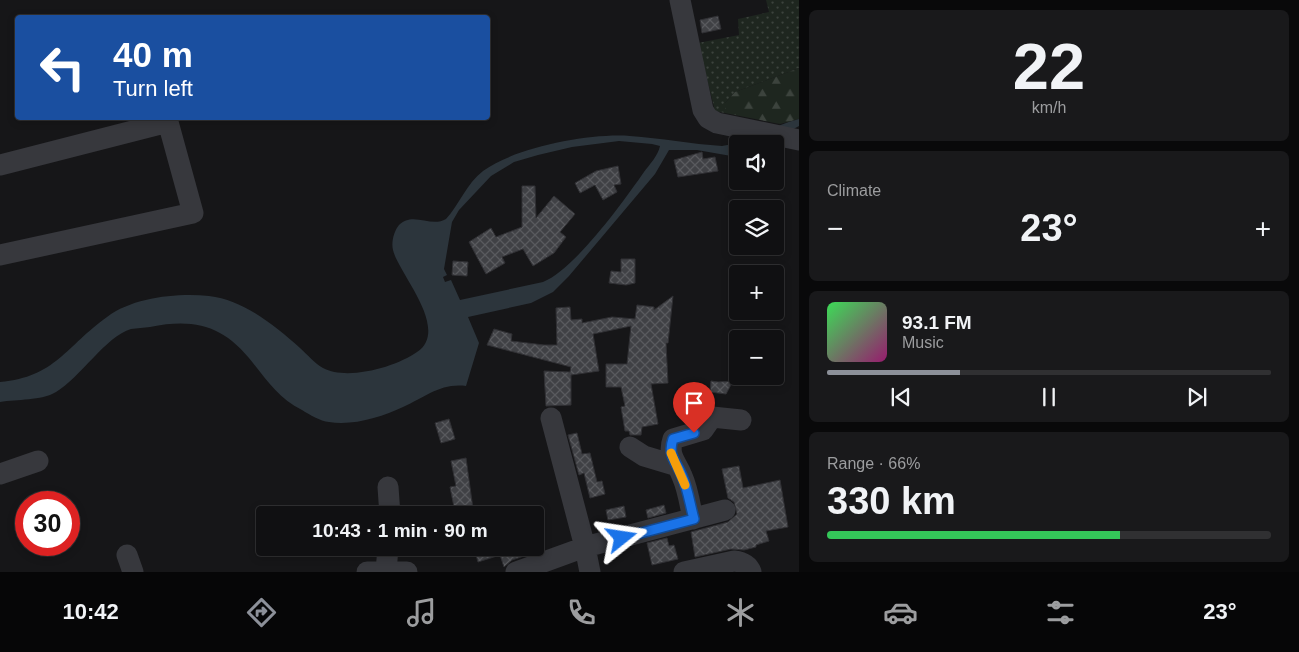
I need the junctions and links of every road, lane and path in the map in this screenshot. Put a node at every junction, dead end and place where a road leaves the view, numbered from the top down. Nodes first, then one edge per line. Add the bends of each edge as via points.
1 (680, 0) edge
2 (797, 140) edge
3 (0, 165) edge
4 (0, 255) edge
5 (551, 418) dead end
6 (742, 420) dead end
7 (630, 447) dead end
8 (38, 462) dead end
9 (674, 465) junction
10 (0, 474) edge
11 (388, 487) dead end
12 (389, 506) edge
13 (726, 510) dead end
14 (694, 519) junction
15 (586, 547) junction
16 (387, 556) edge
17 (543, 567) edge
18 (367, 572) edge
19 (386, 572) edge
20 (407, 572) edge
21 (516, 572) edge
22 (590, 572) edge
23 (684, 572) edge
24 (752, 572) edge

1 - 2 street via 703,110 712,121
3 - 4 street via 168,122 193,213
5 - 15 street
6 - 9 street via 712,417 703,430 673,439 670,446
7 - 9 street via 656,461
8 - 10 street
9 - 14 street via 682,474
11 - 12 street
13 - 14 street
14 - 15 street
15 - 17 street
15 - 22 street
16 - 19 street
17 - 21 street
18 - 19 street
19 - 20 street
23 - 24 street via 734,561 741,562

